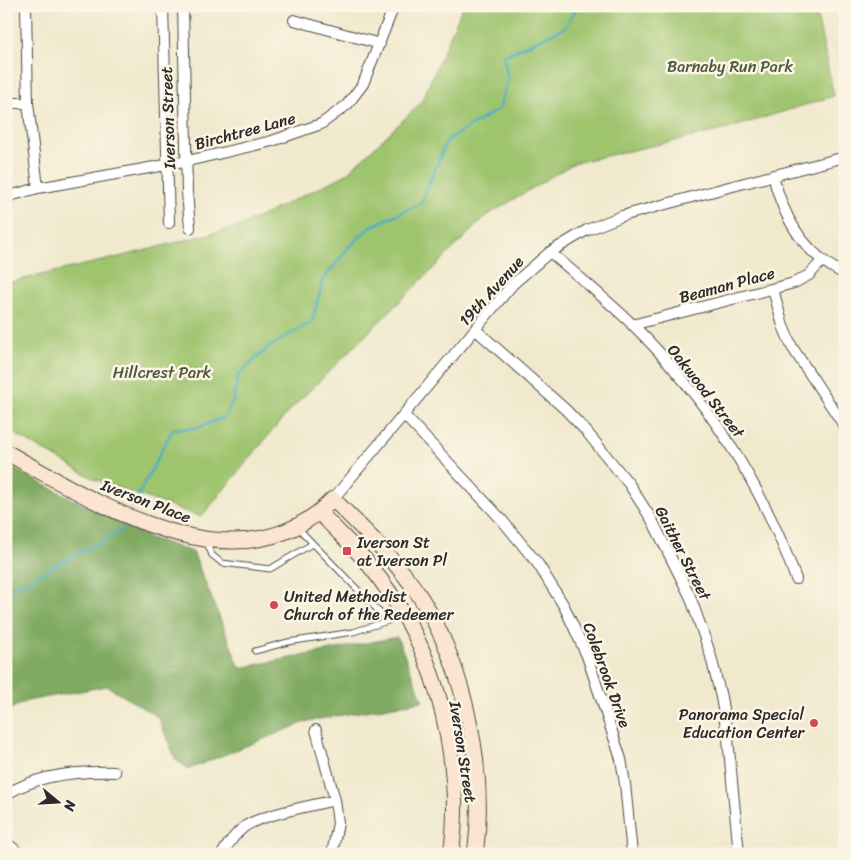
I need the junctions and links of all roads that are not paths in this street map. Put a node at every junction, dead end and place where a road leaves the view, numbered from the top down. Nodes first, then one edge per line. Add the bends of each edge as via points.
1 (26, 6) edge
2 (163, 6) edge
3 (183, 6) edge
4 (394, 6) edge
5 (294, 20) dead end
6 (380, 44) junction
7 (28, 103) junction
8 (6, 104) edge
9 (845, 157) edge
10 (188, 162) junction
11 (167, 165) junction
12 (773, 175) junction
13 (38, 188) junction
14 (6, 197) edge
15 (169, 222) dead end
16 (190, 228) dead end
17 (550, 252) junction
18 (822, 261) junction
19 (845, 274) edge
20 (773, 289) junction
21 (632, 325) junction
22 (475, 329) junction
23 (404, 414) junction
24 (845, 427) edge
25 (6, 452) edge
26 (333, 499) junction
27 (320, 513) junction
28 (297, 527) junction
29 (206, 540) junction
30 (312, 544) junction
31 (796, 579) dead end
32 (255, 651) dead end
33 (316, 730) dead end
34 (115, 772) dead end
35 (6, 795) edge
36 (335, 800) junction
37 (6, 842) edge
38 (20, 854) edge
39 (222, 854) edge
40 (332, 854) edge
41 (451, 854) edge
42 (475, 854) edge
43 (632, 854) edge
44 (739, 854) edge

1 - 7 street
2 - 11 street, Iverson Street
3 - 10 street, Iverson Street
4 - 6 street, Birchtree Lane
5 - 6 street
6 - 10 street, Birchtree Lane via 370,72 358,92 347,105 321,124 272,141
7 - 8 street
7 - 13 street
9 - 12 street, 19th Avenue
10 - 11 street, Birchtree Lane
10 - 16 street, Iverson Street
11 - 13 street, Birchtree Lane
11 - 15 street, Iverson Street
12 - 17 street, 19th Avenue via 622,216 587,230
12 - 18 street via 787,218
13 - 14 street, Birchtree Lane
17 - 21 street, Oakwood Street
17 - 22 street, 19th Avenue via 513,284
18 - 19 street
18 - 20 street, Beaman Place via 803,279
20 - 21 street, Beaman Place
20 - 24 street via 792,347
21 - 31 street, Oakwood Street via 681,378 743,465 785,548
22 - 23 street, 19th Avenue
22 - 44 street, Gaither Street via 566,410 592,438 629,484 652,520 686,588 710,653 728,739
23 - 26 street, 19th Avenue
23 - 43 street, Colebrook Drive via 502,520 538,564 564,606 587,656 620,760
25 - 29 main road, Iverson Place via 108,507 159,528
26 - 27 main road, Iverson Place
26 - 42 main road, Iverson Street via 386,554 418,595 451,661 467,716 477,778
27 - 28 main road, Iverson Place
27 - 41 main road, Iverson Street via 375,572 415,635 443,716 451,762 455,802
28 - 29 main road, Iverson Place via 255,539
28 - 30 lane
29 - 30 lane via 212,555 222,563 270,569
30 - 32 lane via 388,621 353,632 288,642
33 - 36 street
34 - 35 street via 56,776
36 - 39 street via 250,824 236,834
36 - 40 street via 338,823
37 - 38 street

